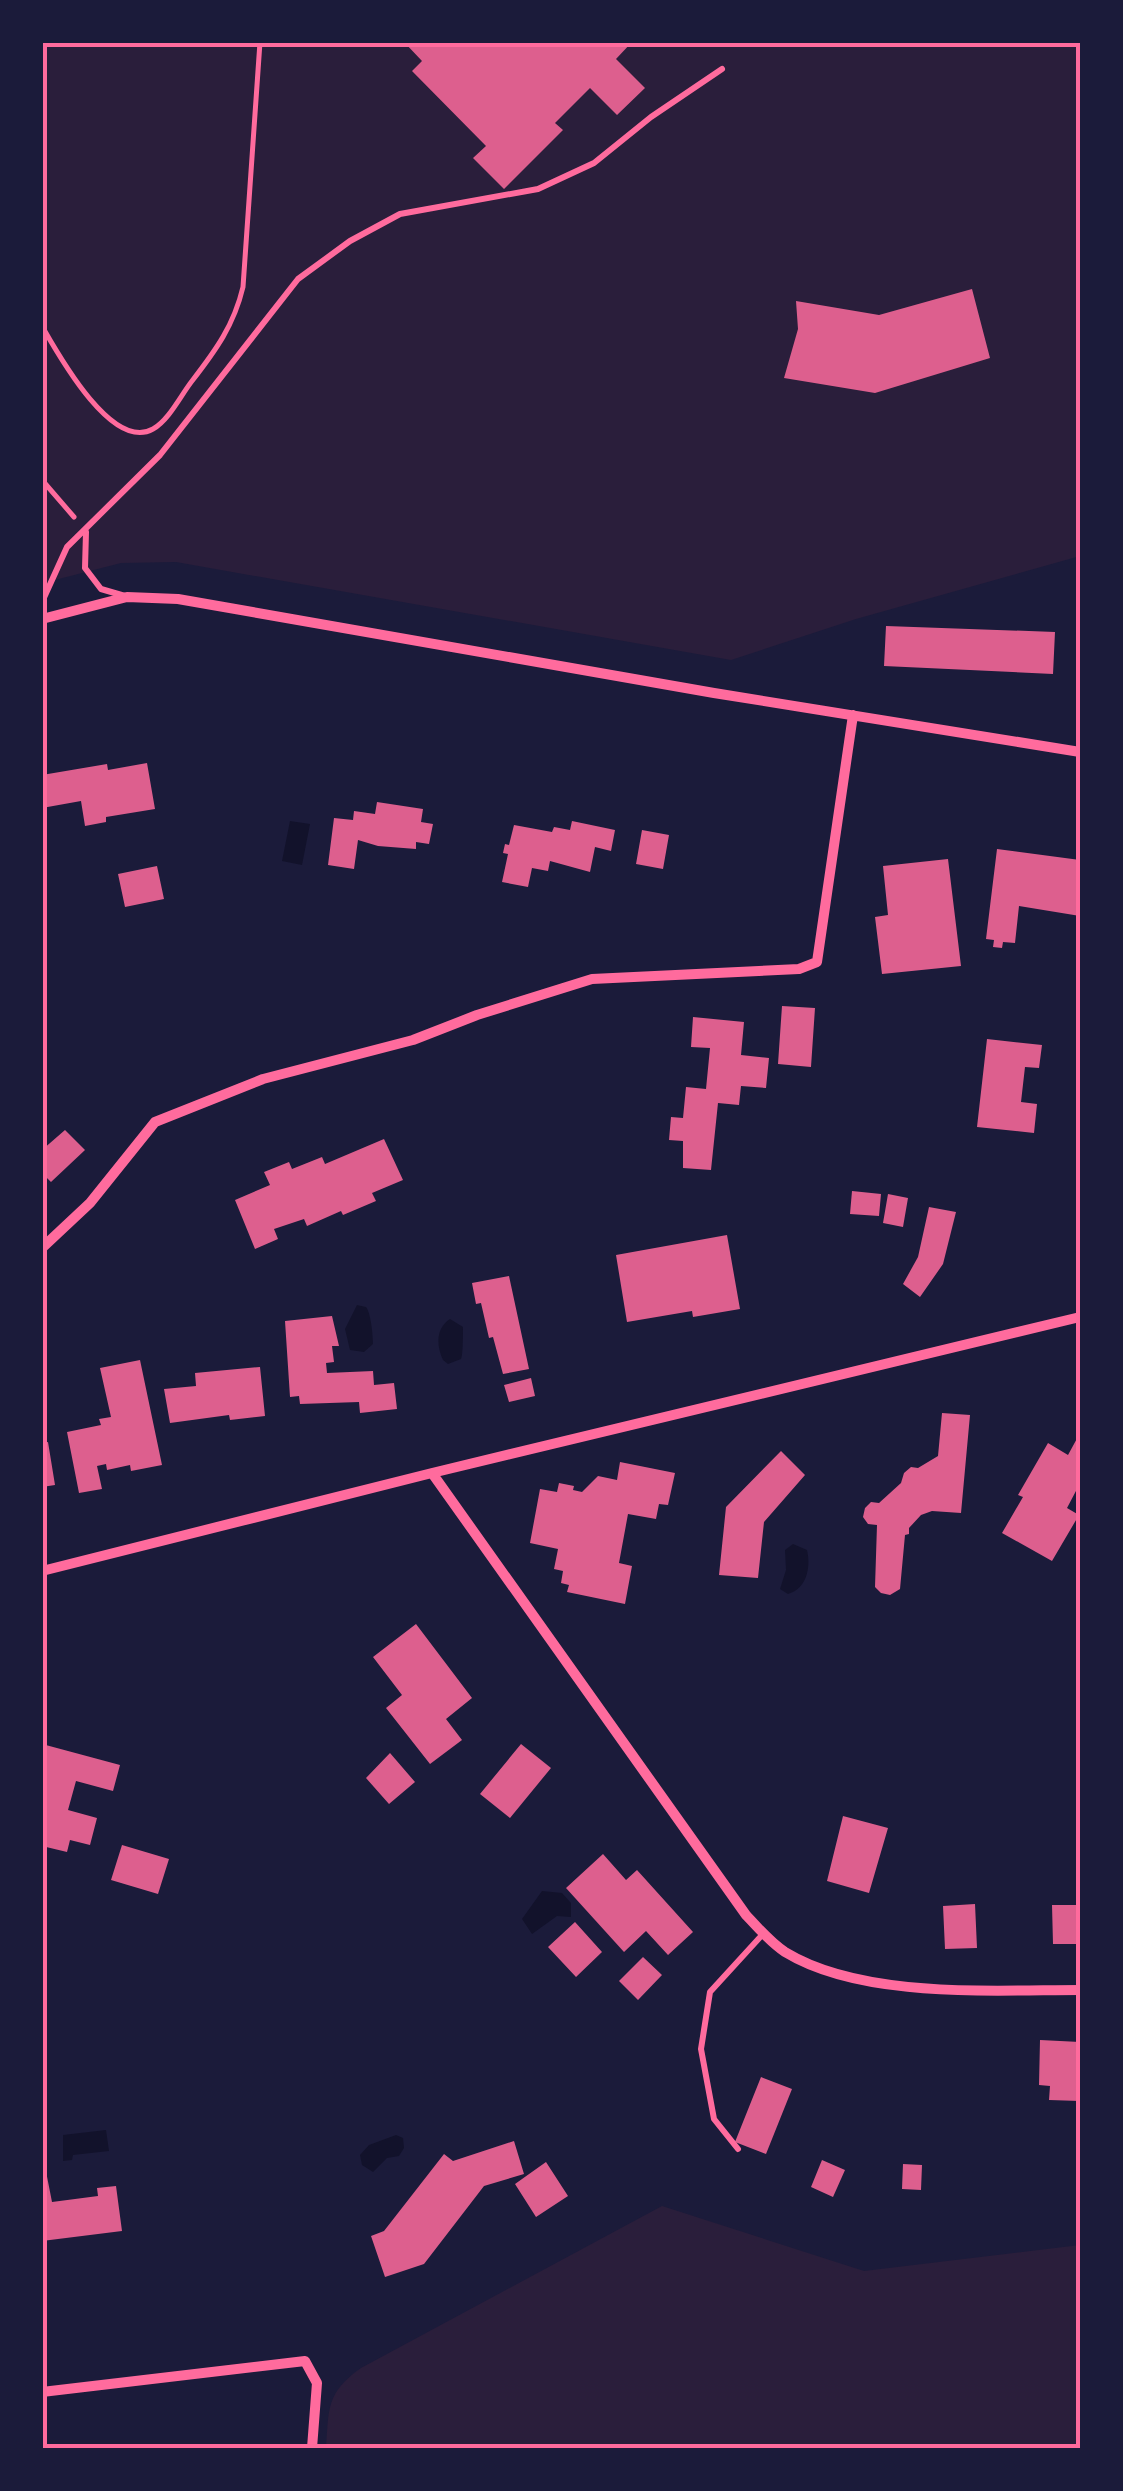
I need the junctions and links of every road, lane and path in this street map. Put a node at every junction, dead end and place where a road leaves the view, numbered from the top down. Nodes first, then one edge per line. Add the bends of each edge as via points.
1 (260, 42) edge
2 (722, 69) dead end
3 (42, 326) edge
4 (42, 480) edge
5 (86, 530) junction
6 (127, 597) junction
7 (42, 602) edge
8 (42, 619) edge
9 (853, 715) junction
10 (1080, 752) edge
11 (42, 1248) edge
12 (1080, 1316) edge
13 (432, 1473) junction
14 (42, 1571) edge
15 (764, 1933) junction
16 (1080, 1990) edge
17 (738, 2149) dead end
18 (42, 2392) edge
19 (312, 2448) edge

1 - 3 path via 244,287 223,341 165,417 152,430 136,432 110,421
2 - 5 lane via 594,162 538,189 400,214 337,250 298,279 160,455
4 - 5 path
5 - 6 lane via 84,568 101,589
5 - 7 lane via 58,561
6 - 8 street
6 - 9 street via 235,608
9 - 10 street
9 - 11 street via 818,962 800,969 592,979 413,1040 263,1080 156,1122 90,1203
12 - 13 street
13 - 14 street
13 - 15 street
15 - 16 street via 781,1950 836,1974 952,1990
15 - 17 lane via 710,1992 701,2049 714,2119
18 - 19 street via 306,2361 317,2383

